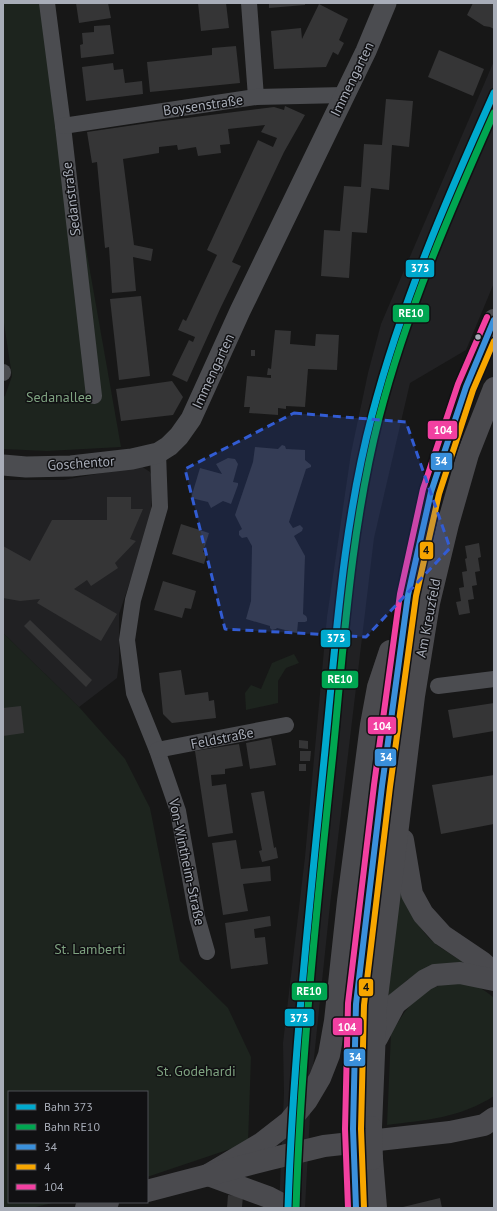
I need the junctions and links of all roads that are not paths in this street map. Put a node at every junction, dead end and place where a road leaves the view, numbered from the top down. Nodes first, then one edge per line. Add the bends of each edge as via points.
1 (47, 3) edge
2 (249, 3) edge
3 (386, 3) edge
4 (344, 95) junction
5 (256, 98) junction
6 (63, 126) junction
7 (494, 320) edge
8 (466, 387) junction
9 (94, 396) dead end
10 (493, 396) edge
11 (158, 453) junction
12 (3, 466) edge
13 (408, 595) junction
14 (494, 679) edge
15 (438, 686) dead end
16 (286, 725) dead end
17 (157, 750) junction
18 (399, 811) junction
19 (207, 952) dead end
20 (494, 973) edge
21 (494, 980) edge
22 (374, 1046) junction
23 (494, 1118) edge
24 (362, 1128) junction
25 (363, 1161) junction
26 (208, 1175) junction
27 (148, 1191) edge
28 (104, 1203) edge
29 (86, 1208) edge
30 (289, 1208) edge
31 (356, 1208) edge
32 (376, 1208) edge

1 - 6 street, Sedanstraße
2 - 5 street
3 - 4 street, Immengarten
4 - 5 street, Boysenstraße
4 - 11 street, Immengarten via 191,419 179,436
5 - 6 street, Boysenstraße
6 - 9 street, Sedanstraße
7 - 8 main road, Am Kreuzfeld
8 - 10 street
8 - 13 main road, Am Kreuzfeld via 431,492
10 - 18 main road, Am Kreuzfeld via 468,454 429,603
11 - 12 street, Goschentor via 132,459 71,466
11 - 17 street via 160,507 133,600 127,640 134,693
13 - 24 main road, Am Kreuzfeld via 356,1004
13 - 26 main road via 378,687 371,725 329,1055 320,1078 307,1100 289,1122 262,1143
14 - 15 street
16 - 17 street, Feldstraße
17 - 19 street, Von-Wintheim-Straße via 178,812 197,917
18 - 20 main road via 412,894 442,936 482,962
18 - 22 main road, Am Kreuzfeld via 376,1006
21 - 22 main road via 460,973 435,975 425,980 395,1004
22 - 24 main road, Am Kreuzfeld
23 - 26 main road via 484,1125 450,1132 324,1146
24 - 25 main road, bridge
25 - 31 main road
25 - 32 main road
26 - 27 main road
26 - 30 main road via 268,1197
28 - 29 main road

